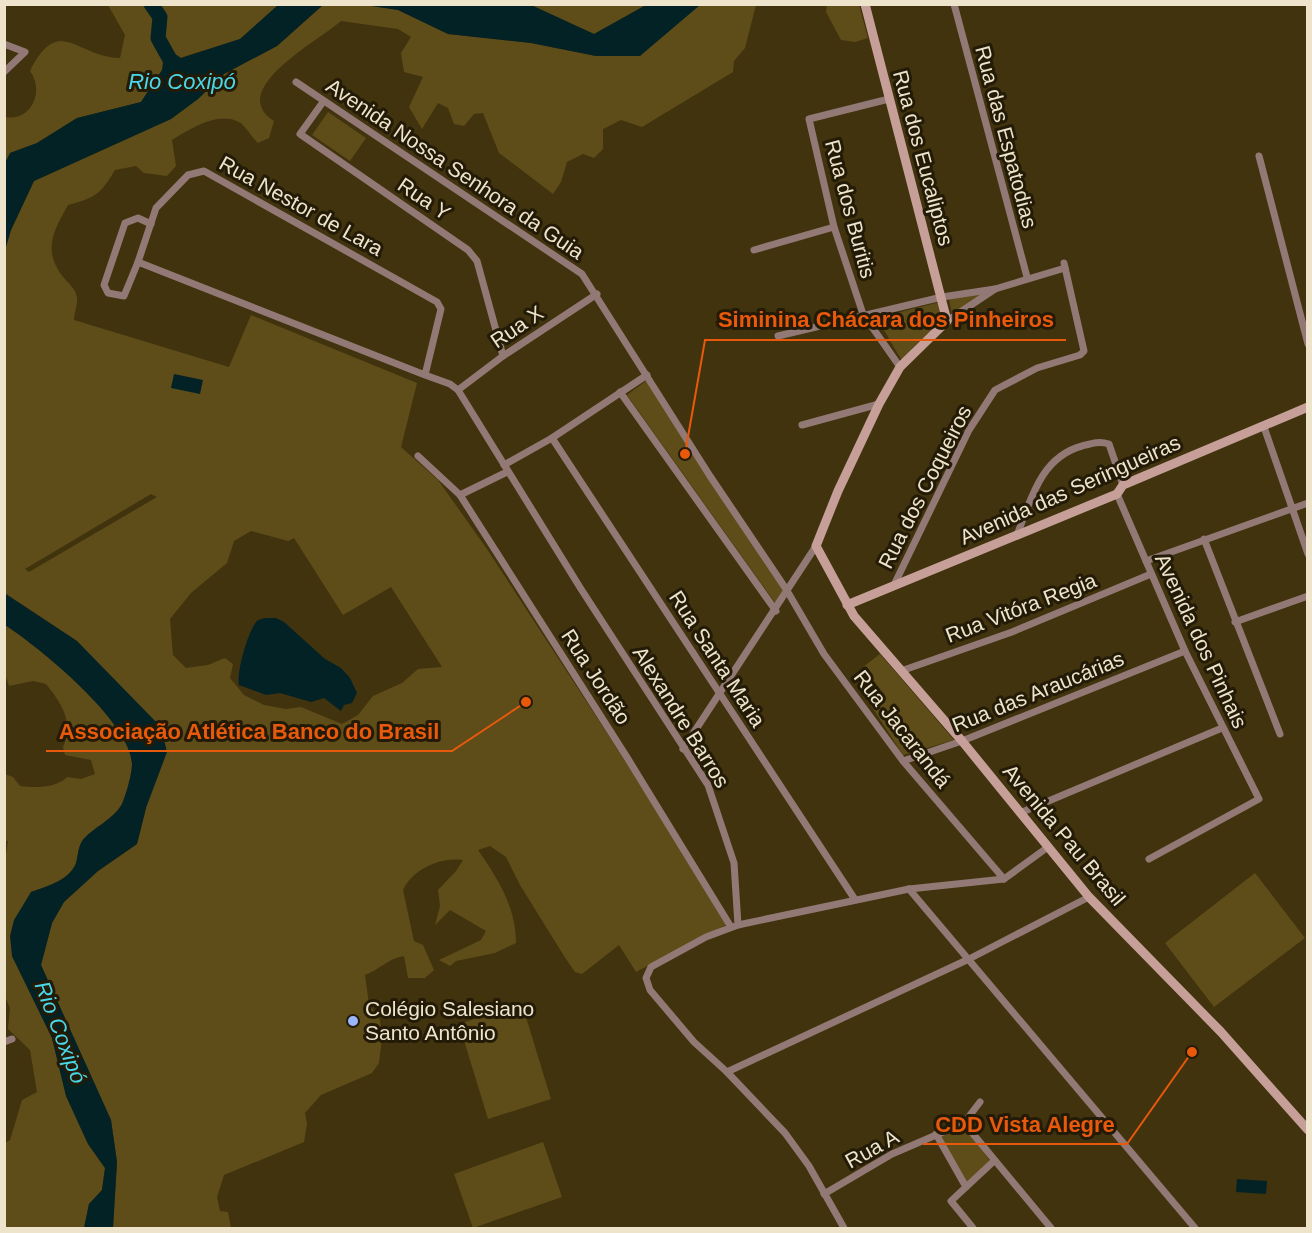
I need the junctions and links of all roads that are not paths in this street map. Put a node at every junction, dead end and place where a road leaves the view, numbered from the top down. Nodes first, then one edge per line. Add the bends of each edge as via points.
1 (866, 4) edge
2 (954, 4) edge
3 (4, 44) edge
4 (4, 72) edge
5 (296, 82) dead end
6 (889, 99) junction
7 (323, 102) junction
8 (1259, 156) dead end
9 (151, 224) junction
10 (834, 227) junction
11 (754, 250) dead end
12 (138, 262) junction
13 (1027, 278) junction
14 (995, 289) junction
15 (597, 294) junction
16 (942, 297) junction
17 (863, 314) junction
18 (947, 321) junction
19 (778, 336) dead end
20 (1308, 344) edge
21 (503, 356) junction
22 (900, 367) junction
23 (425, 375) junction
24 (647, 375) junction
25 (458, 390) junction
26 (621, 392) junction
27 (879, 404) junction
28 (1308, 407) edge
29 (802, 425) dead end
30 (1264, 427) junction
31 (552, 438) junction
32 (418, 456) dead end
33 (506, 468) junction
34 (1123, 484) junction
35 (1117, 494) junction
36 (460, 495) junction
37 (1308, 502) edge
38 (1292, 509) junction
39 (1017, 536) junction
40 (1204, 539) junction
41 (816, 546) junction
42 (1308, 554) edge
43 (1146, 561) junction
44 (1151, 574) junction
45 (894, 585) junction
46 (786, 589) junction
47 (1308, 596) edge
48 (847, 605) junction
49 (776, 611) junction
50 (1235, 622) junction
51 (1185, 651) junction
52 (901, 671) junction
53 (719, 692) junction
54 (1222, 728) junction
55 (1280, 734) dead end
56 (962, 741) junction
57 (683, 749) junction
58 (903, 761) junction
59 (1020, 813) junction
60 (1047, 847) junction
61 (1149, 859) dead end
62 (1004, 879) junction
63 (909, 889) junction
64 (1089, 897) junction
65 (854, 898) junction
66 (735, 926) junction
67 (969, 959) junction
68 (727, 1072) junction
69 (980, 1102) dead end
70 (964, 1123) junction
71 (1308, 1130) edge
72 (936, 1134) junction
73 (994, 1161) junction
74 (966, 1187) junction
75 (824, 1194) junction
76 (844, 1228) edge
77 (974, 1228) edge
78 (1051, 1228) edge
79 (1195, 1228) edge

1 - 6 street, Rua dos Eucaliptos
2 - 13 street, Rua das Espatodias
3 - 4 street via 25,51
5 - 7 street, Avenida Nossa Senhora da Guia
6 - 10 street, Rua dos Buritis via 809,119
6 - 16 street, Rua dos Eucaliptos
7 - 15 street, Avenida Nossa Senhora da Guia via 576,267
7 - 21 street, Rua Y via 300,134 468,250 477,261
8 - 20 street
9 - 12 street, Rua Nestor de Lara
9 - 12 street, Rua Nestor de Lara via 138,218 125,223 104,285 108,293 124,296
9 - 23 street, Rua Nestor de Lara via 156,207 188,175 204,171 437,302 441,309
10 - 11 street
10 - 17 street, Rua dos Buritis
12 - 23 street
13 - 14 street
13 - 45 street, Rua dos Coqueiros via 1065,265 1085,347 1080,356 1037,368 995,390 969,430
14 - 16 street
14 - 18 street
15 - 21 street, Rua X
15 - 24 street, Avenida Nossa Senhora da Guia
16 - 17 street
16 - 18 street, Rua dos Eucaliptos
17 - 19 street
17 - 22 street, Rua dos Buritis
18 - 22 street
21 - 25 street, Rua X
22 - 27 street
23 - 25 street
24 - 26 street
24 - 46 street, Avenida Nossa Senhora da Guia
25 - 33 street, Alexandre Barros
26 - 31 street
26 - 49 street
27 - 29 street
27 - 41 street
28 - 30 street, Avenida das Seringueiras
30 - 34 street, Avenida das Seringueiras
30 - 38 street
31 - 33 street
31 - 53 street, Rua Santa Maria
32 - 36 street, Rua Jordão
33 - 36 street
33 - 57 street, Alexandre Barros
34 - 35 street, Avenida das Seringueiras
34 - 39 street via 1109,444 1098,441 1072,448 1043,473
35 - 39 street, Avenida das Seringueiras
35 - 43 street, Avenida dos Pinhais
36 - 66 street, Rua Jordão
37 - 38 street
38 - 40 street
38 - 42 street
39 - 45 street, Avenida das Seringueiras
40 - 43 street
40 - 50 street
41 - 46 street
41 - 48 street, Avenida Pau Brasil
43 - 44 street, Avenida dos Pinhais
44 - 51 street, Avenida dos Pinhais
44 - 52 street, Rua Vitóra Regia via 1006,634
45 - 48 street, Avenida das Seringueiras
46 - 49 street
46 - 58 street, Rua Jacarandá via 824,654
47 - 50 street
48 - 52 street, Avenida Pau Brasil
49 - 53 street
50 - 55 street
51 - 54 street, Avenida dos Pinhais
51 - 56 street, Rua das Araucárias
52 - 56 street, Avenida Pau Brasil
53 - 57 street
53 - 65 street, Rua Santa Maria
54 - 59 street
54 - 61 street, Avenida dos Pinhais via 1259,799
56 - 58 street, Rua das Araucárias
56 - 59 street, Avenida Pau Brasil
57 - 66 street, Alexandre Barros via 708,785 723,825 734,863
58 - 62 street, Rua Jacarandá
59 - 60 street, Avenida Pau Brasil
60 - 62 street
60 - 64 street, Avenida Pau Brasil
62 - 63 street
63 - 65 street
63 - 67 street
64 - 67 street
64 - 71 street, Avenida Pau Brasil via 1221,1032
65 - 66 street
66 - 68 street via 651,967 646,978 650,990 694,1042
67 - 68 street
67 - 79 street
68 - 75 street via 797,1149
69 - 70 street
70 - 72 street, Rua A
70 - 73 street
72 - 74 street
72 - 75 street, Rua A via 892,1154
73 - 74 street
73 - 78 street
74 - 77 street via 951,1201
75 - 76 street

